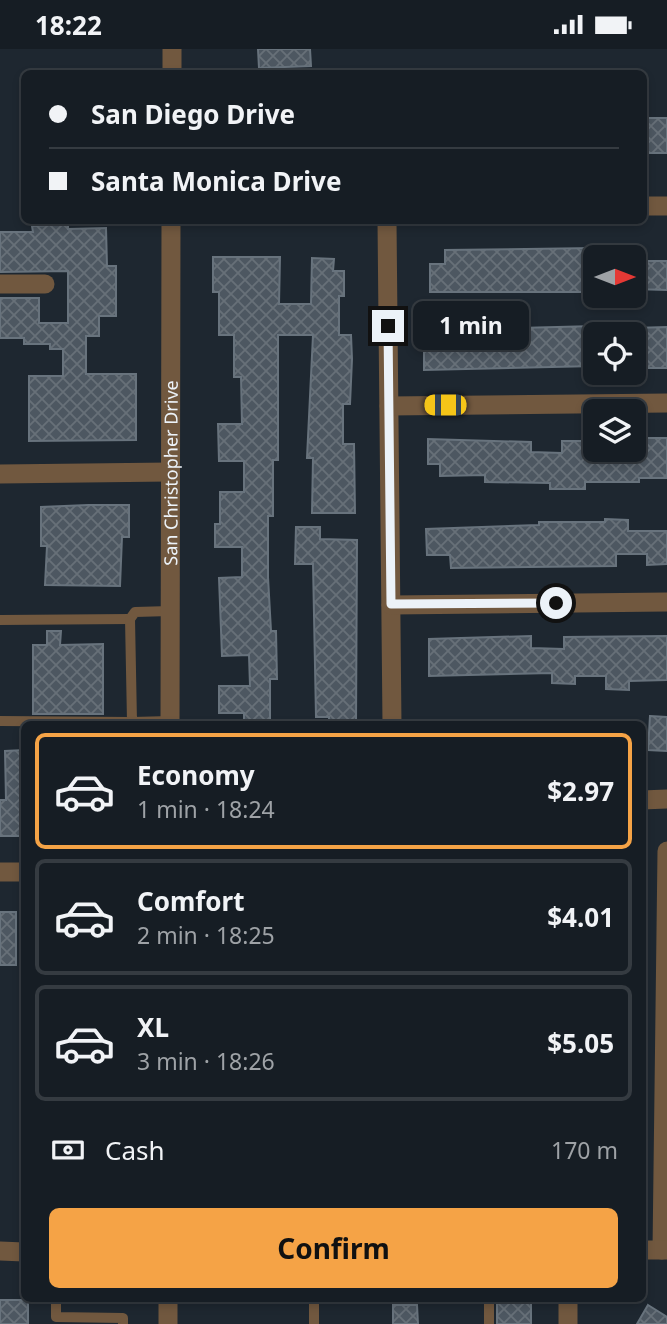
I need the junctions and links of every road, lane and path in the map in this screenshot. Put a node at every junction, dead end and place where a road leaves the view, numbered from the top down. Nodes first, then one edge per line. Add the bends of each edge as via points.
1 (172, 49) edge
2 (172, 70) edge
3 (647, 206) edge
4 (667, 206) edge
5 (171, 224) edge
6 (387, 224) edge
7 (0, 284) edge
8 (46, 284) dead end
9 (667, 404) edge
10 (389, 406) junction
11 (170, 472) junction
12 (0, 474) edge
13 (667, 602) edge
14 (391, 604) junction
15 (170, 611) junction
16 (130, 619) junction
17 (0, 620) edge
18 (0, 721) edge
19 (132, 721) edge
20 (170, 721) edge
21 (392, 721) edge
22 (21, 722) edge
23 (667, 799) edge
24 (646, 800) edge
25 (667, 851) edge
26 (0, 872) edge
27 (21, 872) edge
28 (657, 1250) edge
29 (0, 1251) edge
30 (21, 1252) edge
31 (56, 1302) edge
32 (168, 1302) edge
33 (314, 1302) edge
34 (489, 1302) edge
35 (568, 1302) edge
36 (123, 1324) edge
37 (168, 1324) edge
38 (314, 1324) edge
39 (489, 1324) edge
40 (568, 1324) edge

1 - 2 street
3 - 4 street
5 - 11 street, San Christopher Drive
6 - 10 street
7 - 8 street
9 - 10 street
10 - 14 street
11 - 12 street
11 - 15 street, San Christopher Drive
13 - 14 street
14 - 21 street
15 - 16 lane via 135,612
15 - 20 street, San Christopher Drive
16 - 17 lane
16 - 19 lane
18 - 22 lane
23 - 24 street
25 - 28 street
26 - 27 street
29 - 30 street
31 - 36 lane via 55,1317 123,1318
32 - 37 street
33 - 38 lane
34 - 39 lane
35 - 40 street

